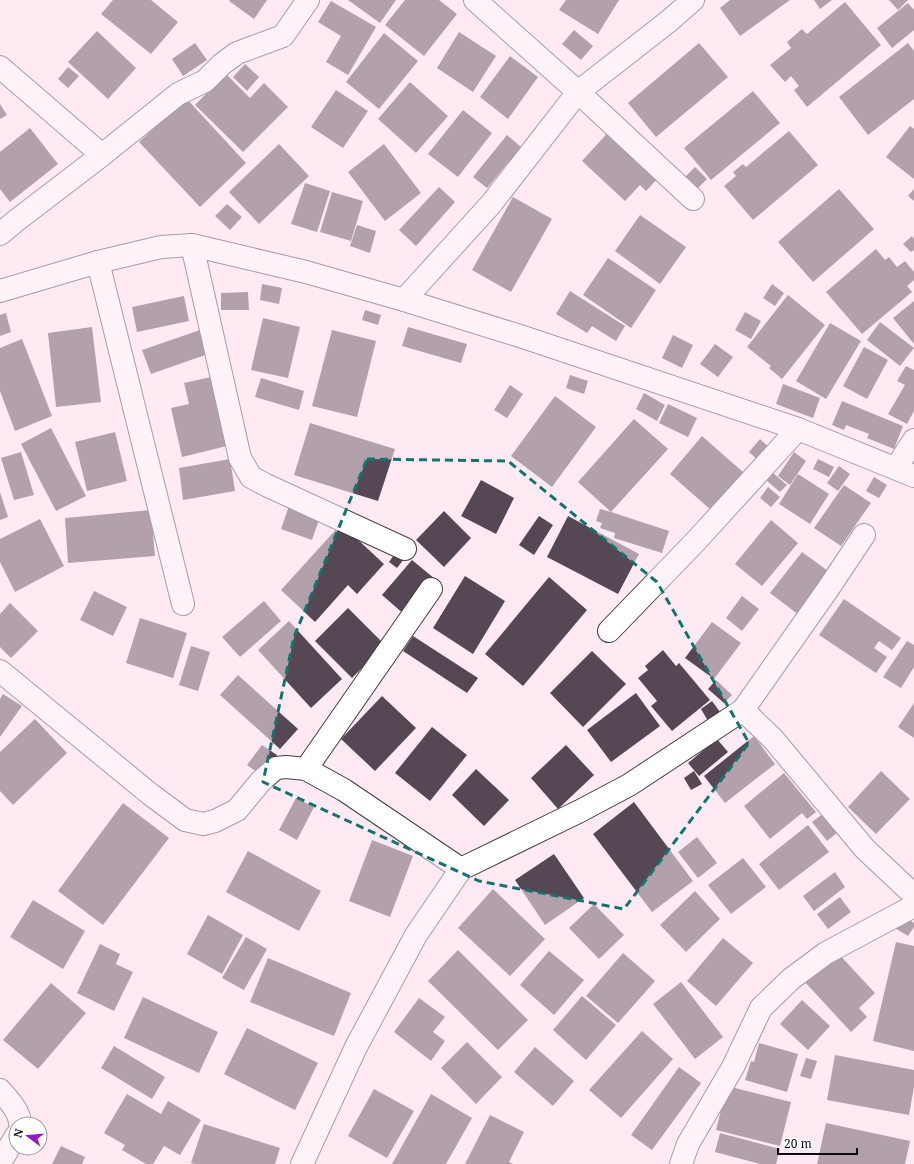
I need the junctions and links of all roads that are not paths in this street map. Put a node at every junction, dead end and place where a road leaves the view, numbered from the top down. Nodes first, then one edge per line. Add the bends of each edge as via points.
1 (308, 0) edge
2 (475, 0) edge
3 (693, 0) edge
4 (0, 67) edge
5 (578, 92) junction
6 (102, 155) junction
7 (693, 199) dead end
8 (0, 234) edge
9 (192, 245) junction
10 (98, 262) junction
11 (0, 291) edge
12 (404, 300) junction
13 (798, 429) junction
14 (914, 440) edge
15 (905, 472) edge
16 (864, 534) dead end
17 (405, 549) dead end
18 (431, 589) dead end
19 (183, 604) dead end
20 (610, 631) dead end
21 (0, 671) edge
22 (743, 710) junction
23 (306, 769) junction
24 (461, 869) junction
25 (914, 895) edge
26 (914, 906) edge
27 (0, 1090) edge
28 (18, 1116) edge
29 (8, 1150) edge
30 (0, 1163) edge
31 (305, 1163) edge
32 (681, 1164) edge

1 - 6 street via 283,36 238,53 205,81 178,94
2 - 5 street
3 - 5 street
4 - 6 street
5 - 7 street
5 - 12 street via 491,204
6 - 8 street
9 - 10 street via 161,247
9 - 12 street via 306,272
9 - 17 street via 240,458 251,476
10 - 11 street
10 - 19 street
12 - 13 street
13 - 15 street
13 - 20 street
14 - 15 street
16 - 22 street
18 - 23 street
21 - 23 street via 185,820 203,824 236,810 276,768
22 - 24 street via 629,785
22 - 25 street via 773,739 865,849
23 - 24 street via 344,790
24 - 31 street via 416,935 356,1047
26 - 32 street via 826,953 791,979 761,1008 733,1067 688,1144
27 - 28 street
29 - 30 street

